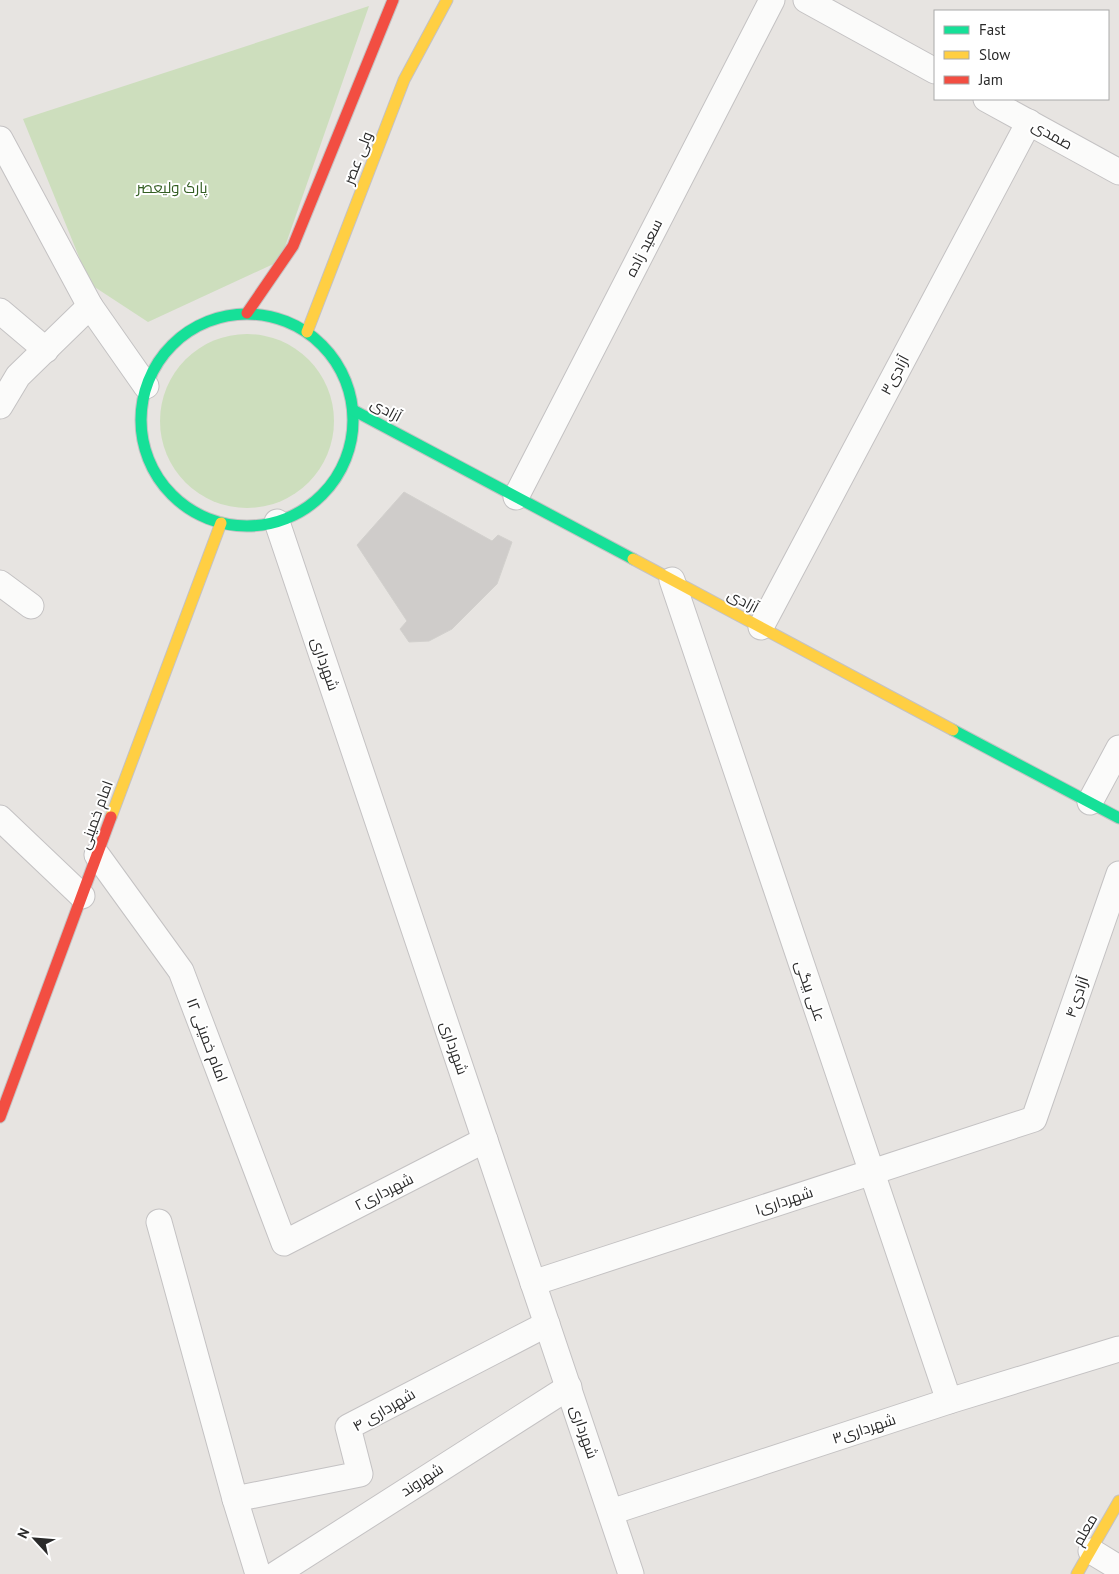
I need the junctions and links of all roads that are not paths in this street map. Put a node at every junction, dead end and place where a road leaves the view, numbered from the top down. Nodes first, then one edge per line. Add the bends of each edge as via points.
1 (393, 0) edge
2 (447, 0) edge
3 (772, 0) edge
4 (806, 0) edge
5 (934, 70) edge
6 (988, 100) edge
7 (1029, 122) junction
8 (0, 139) edge
9 (1119, 172) edge
10 (90, 306) junction
11 (0, 311) edge
12 (247, 313) junction
13 (307, 332) junction
14 (46, 350) junction
15 (146, 386) junction
16 (0, 406) edge
17 (353, 410) junction
18 (516, 497) junction
19 (276, 522) junction
20 (221, 523) junction
21 (672, 580) junction
22 (0, 583) edge
23 (31, 606) dead end
24 (761, 627) junction
25 (1119, 748) edge
26 (1090, 802) junction
27 (0, 818) edge
28 (1119, 818) edge
29 (97, 855) junction
30 (1119, 874) edge
31 (82, 896) junction
32 (0, 1117) edge
33 (1034, 1120) joint
34 (485, 1140) junction
35 (872, 1173) junction
36 (158, 1222) dead end
37 (284, 1244) joint
38 (533, 1283) junction
39 (547, 1324) junction
40 (1119, 1349) edge
41 (569, 1387) junction
42 (949, 1401) junction
43 (235, 1499) junction
44 (1119, 1501) edge
45 (611, 1512) junction
46 (1091, 1551) junction
47 (1119, 1568) edge
48 (258, 1574) edge
49 (276, 1574) edge
50 (631, 1574) edge
51 (1077, 1574) edge

1 - 12 main road, ولی عصر via 293,246
2 - 13 main road, ولی عصر via 404,80
3 - 18 street, سعید زاده
4 - 5 street
6 - 7 street, صمدی
7 - 9 street, صمدی
7 - 24 street, آزادی۳
8 - 10 street
10 - 14 street
10 - 15 street
11 - 14 street
12 - 13 main road via 279,318
12 - 15 main road via 214,318 185,333 161,356
13 - 17 main road via 330,353 346,380
14 - 16 street via 18,376
15 - 20 main road via 141,419 145,451 162,483 188,508
17 - 18 main road, آزادی
17 - 19 main road via 350,447 335,480 309,506
18 - 21 main road, آزادی
19 - 20 main road via 249,526
19 - 34 street, شهرداری
20 - 29 main road, امام خمینی
21 - 24 main road, آزادی
21 - 35 street, علی بیگی
22 - 23 street
24 - 26 main road, آزادی
25 - 26 street
26 - 28 main road, آزادی
27 - 31 street
29 - 31 main road, امام خمینی
29 - 37 street, امام خمینی ۱۲ via 181,971
30 - 33 street, آزادی۴
31 - 32 main road, امام خمینی
33 - 35 street, شهرداری۱
34 - 37 street, شهرداری۲
34 - 38 street, شهرداری
35 - 38 street, شهرداری۱
35 - 42 street, علی بیگی
36 - 43 street
38 - 39 street, شهرداری
39 - 41 street, شهرداری
39 - 43 street, شهرداری ۴ via 348,1427 360,1474
40 - 42 street, شهرداری۳
41 - 45 street, شهرداری
41 - 49 street, شهروند
42 - 45 street, شهرداری۳
43 - 48 street
44 - 46 main road, معلم
45 - 50 street, شهرداری
46 - 47 street
46 - 51 main road, معلم

